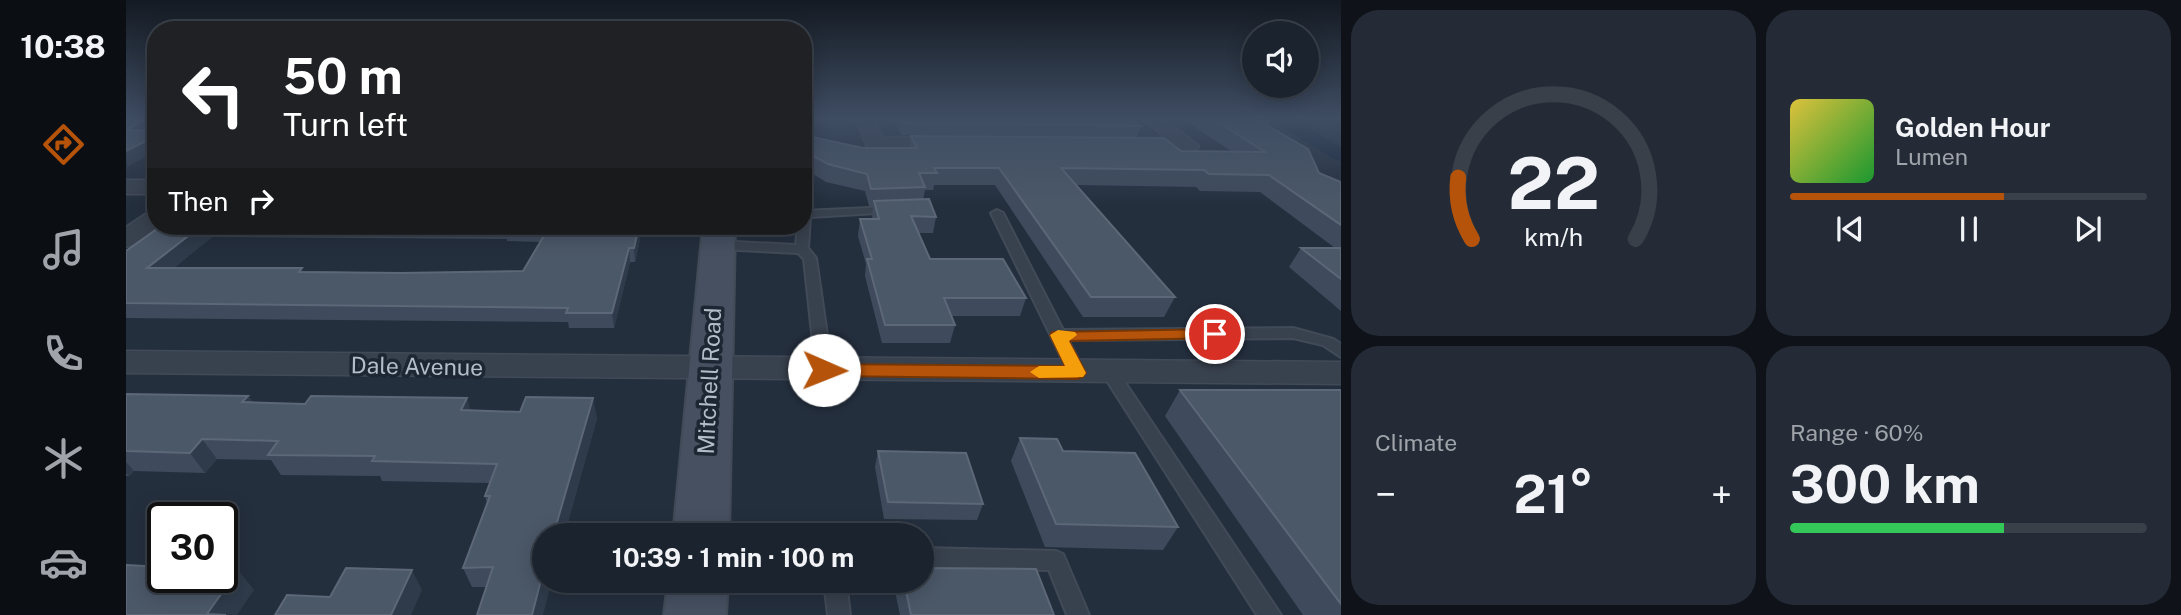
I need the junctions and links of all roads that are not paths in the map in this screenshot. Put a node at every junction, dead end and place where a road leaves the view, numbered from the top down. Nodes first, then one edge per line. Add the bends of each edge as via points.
1 (126, 187) edge
2 (147, 187) edge
3 (909, 210) edge
4 (812, 214) edge
5 (997, 214) dead end
6 (147, 224) edge
7 (718, 235) edge
8 (804, 235) edge
9 (126, 239) edge
10 (802, 249) junction
11 (1058, 335) junction
12 (1341, 352) edge
13 (126, 362) edge
14 (709, 369) junction
15 (824, 370) junction
16 (1077, 373) junction
17 (1110, 373) junction
18 (1341, 373) edge
19 (702, 523) edge
20 (934, 558) edge
21 (697, 593) edge
22 (836, 593) edge
23 (695, 615) edge
24 (839, 615) edge
25 (1078, 615) edge
26 (1270, 615) edge

1 - 2 street
3 - 4 lane
5 - 11 lane
6 - 9 street
7 - 10 lane
7 - 14 main road, Mitchell Road
8 - 10 lane
10 - 15 lane via 810,258
11 - 12 lane via 1293,333 1328,342
11 - 16 lane
13 - 14 street, Dale Avenue
14 - 15 street, Dale Avenue
14 - 19 main road, Mitchell Road
15 - 16 street, Dale Avenue
16 - 17 street, Dale Avenue
17 - 18 street, Dale Avenue
17 - 26 lane
20 - 25 lane via 1056,561
21 - 23 main road
22 - 24 lane

